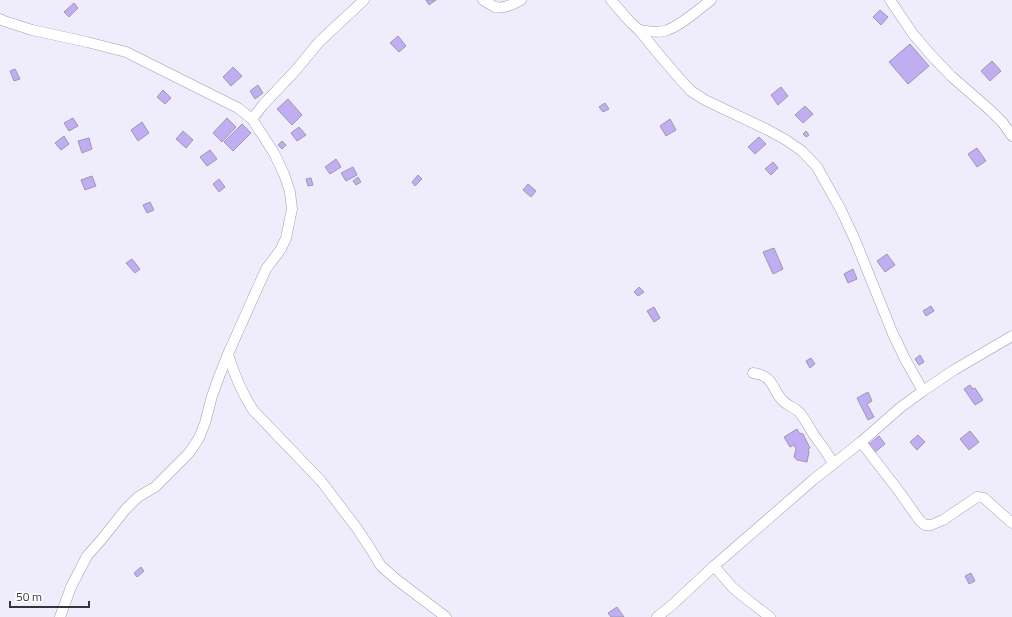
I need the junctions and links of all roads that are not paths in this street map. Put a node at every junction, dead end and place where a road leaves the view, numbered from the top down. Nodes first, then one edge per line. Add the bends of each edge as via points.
1 (364, 0) edge
2 (483, 0) edge
3 (521, 0) edge
4 (611, 0) edge
5 (711, 0) edge
6 (890, 0) edge
7 (0, 19) edge
8 (639, 30) junction
9 (252, 119) junction
10 (1012, 136) edge
11 (1012, 336) edge
12 (228, 354) junction
13 (753, 373) dead end
14 (923, 391) junction
15 (861, 442) junction
16 (833, 464) junction
17 (1012, 523) edge
18 (714, 566) junction
19 (60, 617) edge
20 (446, 617) edge
21 (657, 617) edge
22 (770, 617) edge

1 - 9 street via 319,42
2 - 3 street via 502,7
4 - 8 street
5 - 8 street via 666,31
6 - 10 street via 931,55 1003,123
7 - 9 street via 32,30 126,52 238,108
8 - 14 street via 691,91 786,140 802,151 817,167 841,210 893,334
9 - 12 street via 284,174 292,209 286,238 266,269
11 - 14 street
12 - 19 street via 199,438 189,453 155,487 138,497 125,510 87,556 71,587
12 - 20 street via 252,410 321,481 356,527 381,566
13 - 16 street via 764,375 782,400 801,414
14 - 15 street
15 - 16 street
15 - 17 street via 925,525 943,520 980,496
16 - 18 street
18 - 21 street
18 - 22 street via 733,588

